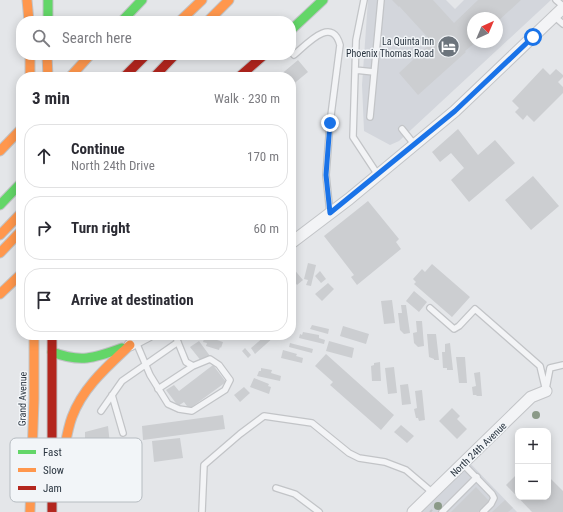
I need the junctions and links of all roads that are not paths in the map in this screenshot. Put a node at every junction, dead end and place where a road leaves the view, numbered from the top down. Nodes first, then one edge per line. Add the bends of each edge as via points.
1 (28, 0) edge
2 (48, 0) edge
3 (142, 0) edge
4 (202, 0) edge
5 (229, 0) edge
6 (323, 0) edge
7 (364, 0) edge
8 (381, 0) edge
9 (556, 0) edge
10 (563, 7) edge
11 (29, 16) edge
12 (48, 16) edge
13 (127, 16) edge
14 (185, 16) edge
15 (213, 16) edge
16 (559, 20) edge
17 (296, 25) edge
18 (296, 53) edge
19 (30, 60) edge
20 (48, 60) edge
21 (85, 60) edge
22 (141, 60) edge
23 (170, 60) edge
24 (258, 60) edge
25 (355, 70) junction
26 (30, 72) edge
27 (48, 72) edge
28 (75, 72) edge
29 (129, 72) edge
30 (159, 72) edge
31 (245, 72) edge
32 (374, 72) junction
33 (370, 117) dead end
34 (402, 129) dead end
35 (16, 134) edge
36 (414, 144) junction
37 (0, 151) edge
38 (378, 175) junction
39 (16, 188) edge
40 (0, 205) edge
41 (330, 213) junction
42 (16, 218) edge
43 (0, 235) edge
44 (16, 236) edge
45 (296, 239) edge
46 (0, 253) edge
47 (16, 279) edge
48 (3, 291) edge
49 (430, 308) dead end
50 (34, 340) edge
51 (52, 340) edge
52 (140, 340) edge
53 (178, 342) joint
54 (133, 344) junction
55 (52, 352) junction
56 (145, 363) junction
57 (563, 365) edge
58 (193, 366) junction
59 (158, 389) junction
60 (546, 391) junction
61 (112, 395) junction
62 (101, 411) dead end
63 (124, 433) dead end
64 (33, 438) edge
65 (53, 438) edge
66 (66, 438) edge
67 (463, 464) junction
68 (477, 478) junction
69 (276, 488) dead end
70 (432, 493) junction
71 (30, 502) edge
72 (53, 502) edge
73 (30, 512) edge
74 (52, 512) edge
75 (202, 512) edge
76 (319, 512) edge
77 (413, 512) edge
78 (442, 512) edge
79 (483, 512) edge

1 - 11 main road
2 - 12 main road
3 - 13 main road
4 - 14 main road
5 - 15 main road
6 - 17 main road
7 - 25 lane via 356,40
8 - 32 lane
9 - 10 lane
10 - 16 street
16 - 36 street
18 - 41 lane via 323,33 329,32 339,39 326,175
19 - 26 main road
20 - 27 main road
21 - 28 main road
22 - 29 main road
23 - 30 main road
24 - 31 main road
25 - 32 lane
25 - 38 lane via 353,137
32 - 33 lane
34 - 36 lane
35 - 37 main road
36 - 38 street
38 - 41 street
39 - 40 main road
41 - 45 street
42 - 43 main road
44 - 46 main road
47 - 48 main road
49 - 60 lane via 454,329 475,309 540,366
50 - 64 main road, Grand Avenue
51 - 55 main road
52 - 54 street
53 - 56 lane
53 - 58 lane via 186,362
54 - 55 main road via 96,358 81,360
54 - 56 lane
54 - 66 main road via 105,368 88,388 73,415
55 - 65 main road
56 - 59 lane
56 - 61 lane via 122,381
57 - 60 lane via 550,368
58 - 59 lane
58 - 59 lane via 210,359 219,365 230,380 225,390 192,411 168,404
60 - 67 street, North 24th Avenue via 531,397
61 - 62 lane
61 - 63 lane
67 - 68 lane
67 - 70 street, North 24th Avenue
68 - 78 lane
68 - 79 lane via 494,498
69 - 76 lane via 295,494
70 - 75 lane via 406,470 349,453 312,423 264,416 204,465
70 - 77 street, North 24th Avenue
71 - 73 main road, Grand Avenue
72 - 74 main road

